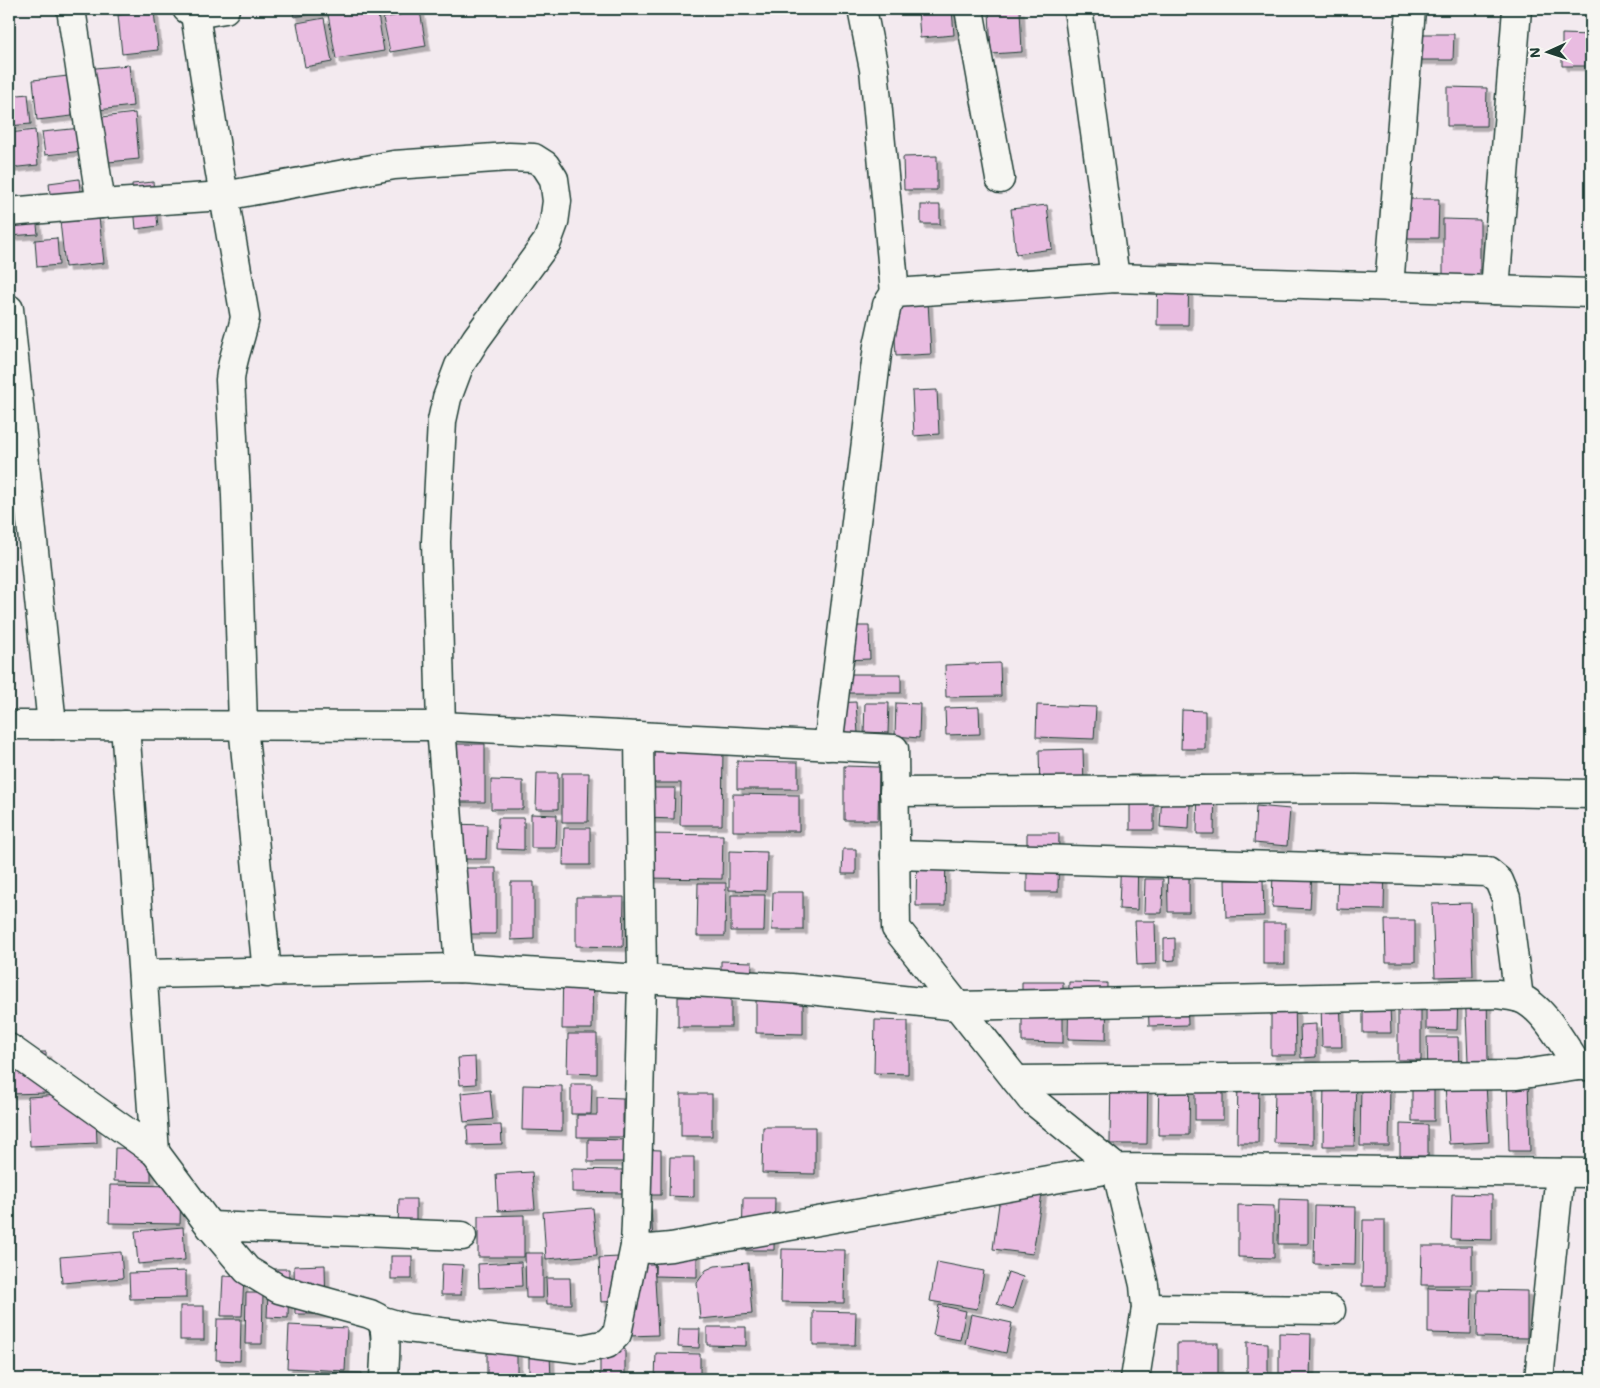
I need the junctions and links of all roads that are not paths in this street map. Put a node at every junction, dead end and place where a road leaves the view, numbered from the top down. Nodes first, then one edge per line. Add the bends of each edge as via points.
1 (71, 9) edge
2 (225, 9) edge
3 (862, 9) edge
4 (970, 9) edge
5 (1078, 9) edge
6 (1411, 9) edge
7 (1517, 9) edge
8 (191, 11) edge
9 (1000, 179) dead end
10 (224, 196) junction
11 (102, 204) junction
12 (9, 212) edge
13 (1115, 278) junction
14 (1389, 287) junction
15 (1495, 290) junction
16 (895, 293) junction
17 (1591, 293) edge
18 (9, 316) edge
19 (9, 725) edge
20 (52, 725) junction
21 (125, 725) junction
22 (243, 725) junction
23 (441, 726) junction
24 (639, 736) junction
25 (828, 746) junction
26 (894, 792) junction
27 (1591, 794) edge
28 (895, 855) junction
29 (459, 968) junction
30 (266, 972) junction
31 (143, 974) junction
32 (642, 979) junction
33 (1520, 998) junction
34 (958, 1006) junction
35 (9, 1048) edge
36 (1585, 1066) edge
37 (1016, 1080) junction
38 (155, 1152) junction
39 (1116, 1168) junction
40 (1560, 1173) junction
41 (1591, 1173) edge
42 (210, 1226) junction
43 (462, 1236) dead end
44 (635, 1246) junction
45 (1146, 1308) junction
46 (1331, 1310) dead end
47 (380, 1320) junction
48 (384, 1379) edge
49 (1135, 1379) edge
50 (1539, 1379) edge

1 - 11 street
2 - 8 street
3 - 16 street via 874,69
4 - 9 street
5 - 13 street
6 - 14 street
7 - 15 street
8 - 10 street
10 - 11 street
10 - 22 street via 246,317 230,380
10 - 23 street via 394,166 509,157 534,158 545,164 554,179 557,201 547,242 459,366 442,421 436,542
11 - 12 street
13 - 14 street
13 - 16 street
14 - 15 street
15 - 17 street
16 - 25 street via 887,305 878,346
18 - 20 street
19 - 20 street
20 - 21 street
21 - 22 street
21 - 31 street
22 - 23 street
22 - 30 street
23 - 24 street
23 - 29 street
24 - 25 street
24 - 32 street
25 - 26 street via 894,749
26 - 27 street via 1356,789
26 - 28 street
28 - 33 street via 1488,872 1499,881 1506,898
28 - 34 street via 896,928
29 - 30 street
29 - 32 street
30 - 31 street
31 - 38 street
32 - 34 street via 791,988
32 - 44 street
33 - 34 street via 1497,994
33 - 36 street via 1533,1005
34 - 37 street
35 - 38 street
36 - 37 street via 1517,1075
37 - 39 street via 1031,1099
38 - 42 street
39 - 40 street
39 - 44 street via 671,1247 650,1249
39 - 45 street via 1144,1285
40 - 41 street
40 - 50 street
42 - 43 street
42 - 47 street via 247,1270 279,1289 370,1314
44 - 47 street via 617,1334 607,1344 582,1349 407,1328
45 - 46 street
45 - 49 street
47 - 48 street via 385,1335

